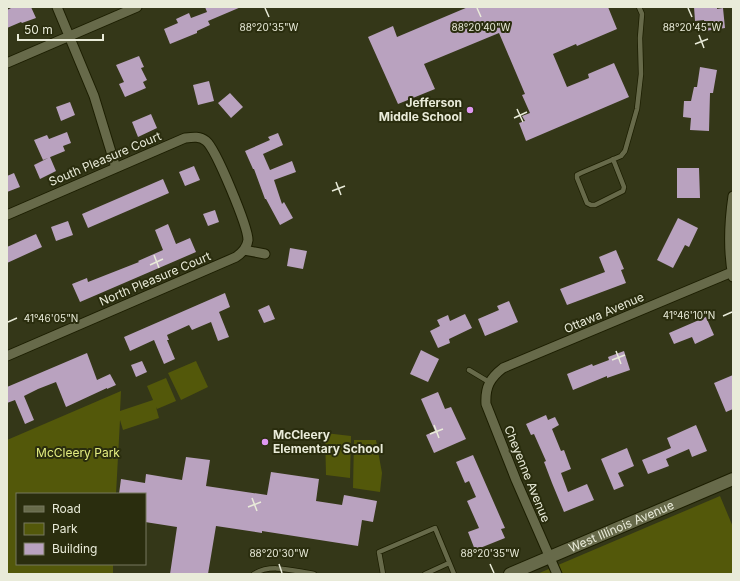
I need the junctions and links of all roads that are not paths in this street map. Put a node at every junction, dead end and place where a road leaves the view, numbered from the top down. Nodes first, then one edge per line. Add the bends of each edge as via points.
1 (57, 7) edge
2 (137, 7) edge
3 (639, 7) edge
4 (69, 36) junction
5 (7, 63) edge
6 (613, 159) junction
7 (116, 168) junction
8 (733, 196) edge
9 (7, 215) edge
10 (244, 250) junction
11 (265, 254) dead end
12 (732, 275) edge
13 (7, 356) edge
14 (469, 370) dead end
15 (489, 382) junction
16 (733, 479) edge
17 (549, 557) junction
18 (450, 563) junction
19 (254, 574) edge
20 (314, 574) edge
21 (383, 574) edge
22 (425, 574) edge
23 (454, 574) edge
24 (510, 574) edge
25 (557, 574) edge

1 - 4 street
2 - 4 street
3 - 6 lane via 642,14 641,74 637,109 625,151
4 - 5 street
4 - 7 street via 94,96
6 - 6 lane via 577,175 587,203 595,205 623,191 624,187
7 - 9 street, South Pleasure Court
7 - 10 street, South Pleasure Court via 186,138 203,139 212,148 245,224 248,241
8 - 12 street via 730,252
10 - 11 street
10 - 13 street, North Pleasure Court via 236,257
12 - 15 street, Ottawa Avenue via 503,368 495,373
14 - 15 lane
15 - 17 street, Cheyenne Avenue via 485,392 486,404
16 - 17 main road, West Illinois Avenue
17 - 24 main road, West Illinois Avenue
17 - 25 street, Cheyenne Avenue
18 - 21 lane via 435,528 379,552
18 - 22 lane
18 - 23 lane
19 - 20 lane via 271,568

